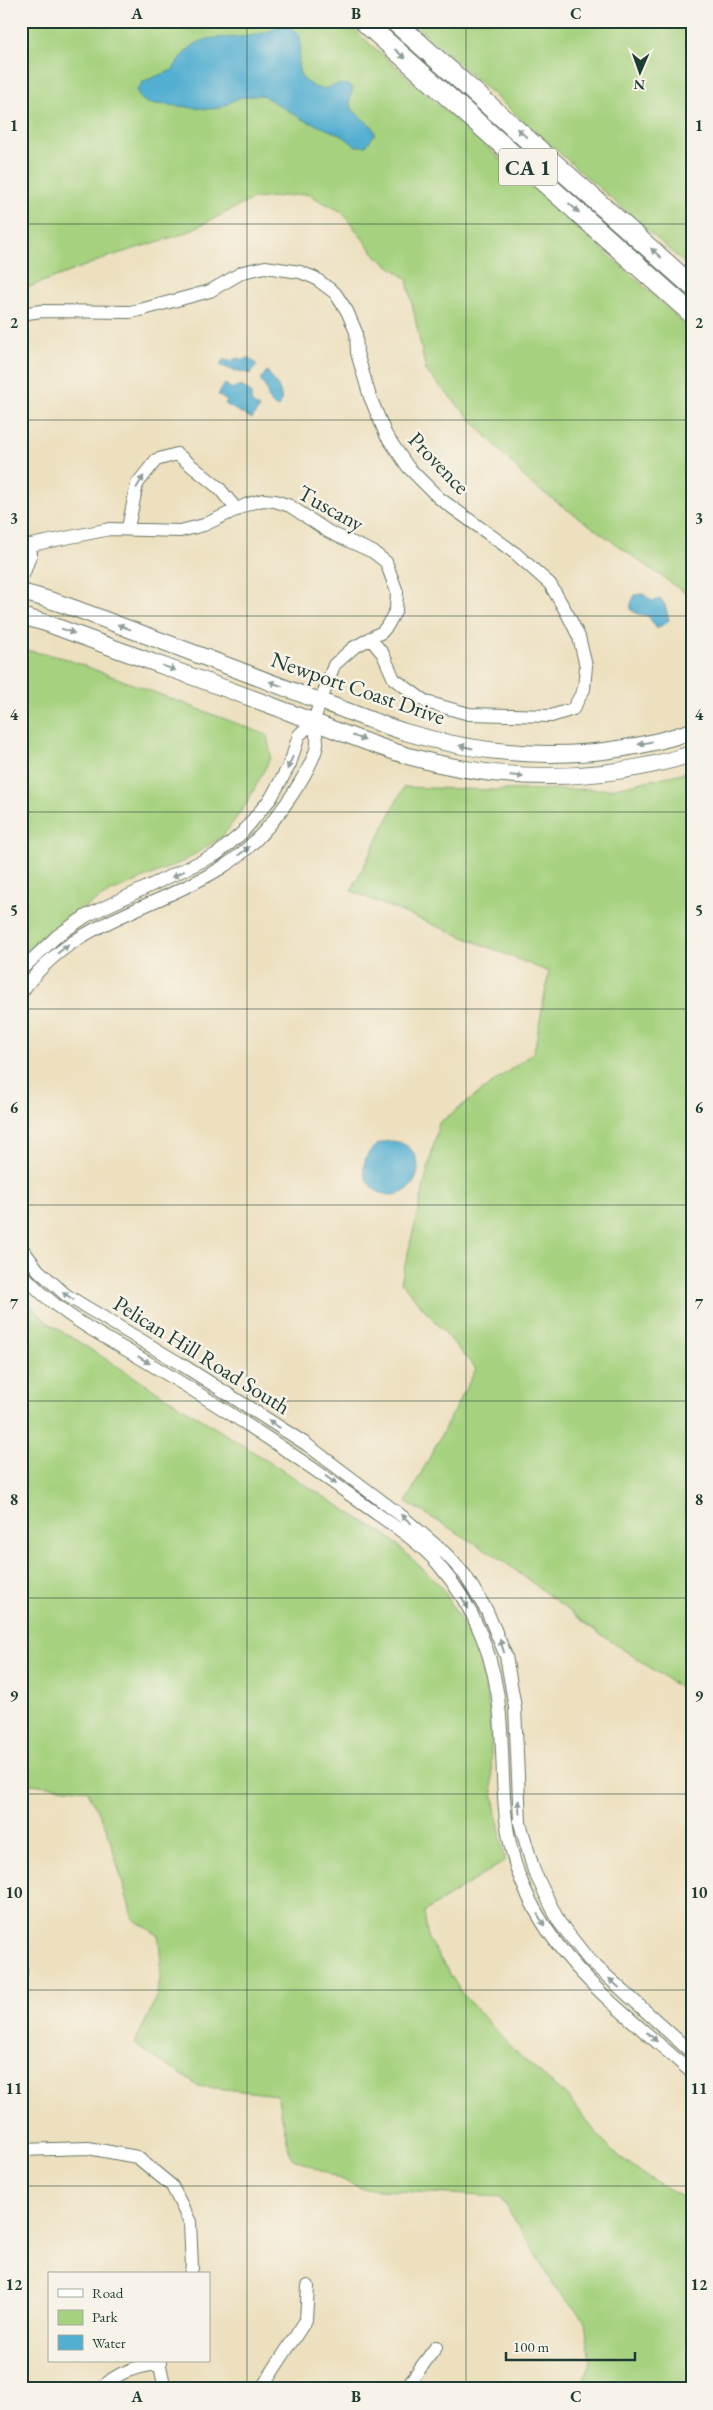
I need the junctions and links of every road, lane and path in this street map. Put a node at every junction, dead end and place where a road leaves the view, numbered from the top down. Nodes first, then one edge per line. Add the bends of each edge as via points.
1 (364, 21) edge
2 (394, 21) edge
3 (692, 286) edge
4 (21, 314) edge
5 (692, 314) edge
6 (238, 510) junction
7 (128, 528) junction
8 (25, 546) edge
9 (21, 581) edge
10 (21, 592) edge
11 (21, 616) edge
12 (370, 638) junction
13 (322, 701) junction
14 (313, 722) junction
15 (692, 731) edge
16 (692, 754) edge
17 (86, 916) junction
18 (92, 929) junction
19 (21, 970) edge
20 (21, 993) edge
21 (21, 1248) edge
22 (21, 1272) edge
23 (368, 1491) junction
24 (360, 1502) junction
25 (442, 1558) junction
26 (529, 1855) junction
27 (514, 1859) junction
28 (534, 1871) junction
29 (520, 1876) junction
30 (21, 1969) edge
31 (21, 1973) edge
32 (690, 2052) edge
33 (679, 2062) junction
34 (692, 2074) edge
35 (21, 2150) edge
36 (191, 2272) edge
37 (308, 2286) dead end
38 (436, 2347) dead end
39 (160, 2362) edge
40 (101, 2389) edge
41 (165, 2389) edge
42 (262, 2389) edge
43 (405, 2389) edge

1 -> 5 highway, CA 1
3 -> 2 highway, CA 1
4 - 12 street, Provence via 41,311 130,312 210,291 243,272 265,267 300,272 315,278 335,293 356,332 370,397 386,435 408,467 439,498 515,553 550,584 578,636 586,666 584,690 573,709 551,716 469,714 426,702 394,679 383,654
6 - 7 street, Tuscany via 204,526 180,531
7 -> 6 street via 137,484 156,460 177,454 219,488
6 - 12 street, Tuscany via 263,500 290,506 328,532 373,552 386,562 397,592 396,610 388,626
7 - 8 street, Tuscany
8 - 9 street, Tuscany via 31,553
13 -> 10 main road, Newport Coast Drive via 44,597
11 -> 14 main road, Newport Coast Drive
12 - 13 street, Tuscany via 334,665
13 - 14 street
15 -> 13 main road, Newport Coast Drive via 614,749 551,754 512,753 419,736
14 -> 16 main road, Newport Coast Drive via 430,762 469,771 523,776 618,772
14 -> 17 street via 299,735 290,764 271,798 242,833 217,854
18 -> 14 street via 207,876 252,845 284,808 303,778 317,745
17 - 18 street
17 - 19 street via 57,936
20 -> 18 street via 32,977 63,948
23 -> 21 street, Pelican Hill Road South via 306,1444 66,1295 38,1270
22 -> 24 street, Pelican Hill Road South via 69,1317 181,1382 293,1454
23 - 24 street
25 -> 23 street, Pelican Hill Road South via 403,1517
24 - 25 street, Pelican Hill Road South
26 -> 25 street, Pelican Hill Road South via 520,1823 515,1707 506,1656 488,1611 465,1575
25 -> 27 street via 477,1625 494,1672 500,1716 501,1779 507,1834
26 - 27 street
26 - 28 street, Pelican Hill Road South
27 - 29 street
28 - 29 street
32 -> 28 street, Pelican Hill Road South via 589,1960 559,1922
29 -> 33 street via 556,1945 586,1979
30 - 31 street
32 - 33 street
33 - 34 street
35 - 36 street via 88,2148 138,2157 172,2186 190,2222
37 - 42 street via 306,2320
38 - 43 street
39 - 40 street via 120,2374
39 - 41 street

